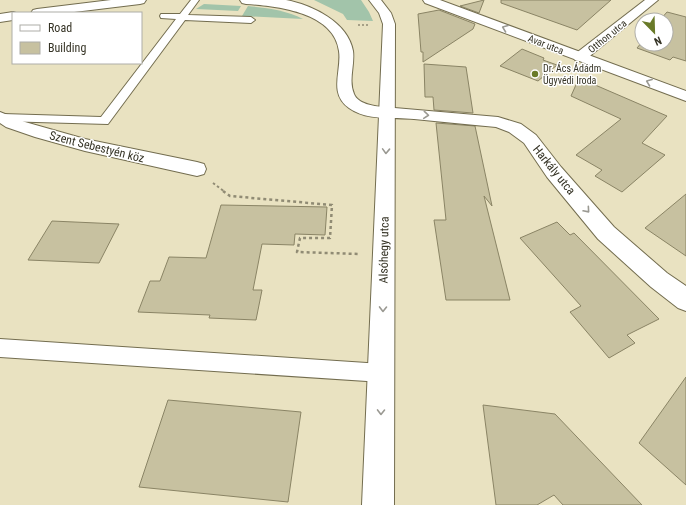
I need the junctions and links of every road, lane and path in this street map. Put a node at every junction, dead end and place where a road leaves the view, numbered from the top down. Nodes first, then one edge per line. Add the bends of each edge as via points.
1 (140, 0) edge
2 (195, 0) edge
3 (246, 0) edge
4 (378, 0) edge
5 (652, 0) edge
6 (439, 2) edge
7 (45, 12) edge
8 (12, 16) edge
9 (164, 16) dead end
10 (183, 16) junction
11 (0, 18) edge
12 (251, 20) dead end
13 (353, 25) dead end
14 (375, 26) dead end
15 (580, 57) junction
16 (686, 96) edge
17 (387, 112) junction
18 (2, 117) edge
19 (197, 169) joint
20 (384, 254) junction
21 (686, 300) edge
22 (0, 348) edge
23 (382, 373) junction
24 (378, 505) edge

1 - 7 street
2 - 10 lane
3 - 17 street, Harkály utca via 292,6 307,11 327,23 342,40 346,50 343,90 348,98 355,105
4 - 17 street, Alsóhegy utca via 389,24
5 - 15 street, Otthon utca
15 -> 6 street, Avar utca
8 - 11 street
9 - 10 lane
10 - 12 lane
10 - 18 lane via 104,121
13 - 14 path
16 -> 15 street, Avar utca
17 -> 20 street, Alsóhegy utca
17 -> 21 street, Harkály utca via 498,122 515,128 530,139 554,172 606,233 659,280
18 - 19 street, Szent Sebestyén köz via 17,126 85,145
19 - 20 path via 230,196 332,205 330,238 300,238 297,252
20 -> 23 street, Alsóhegy utca
22 - 23 lane
23 -> 24 street, Alsóhegy utca

